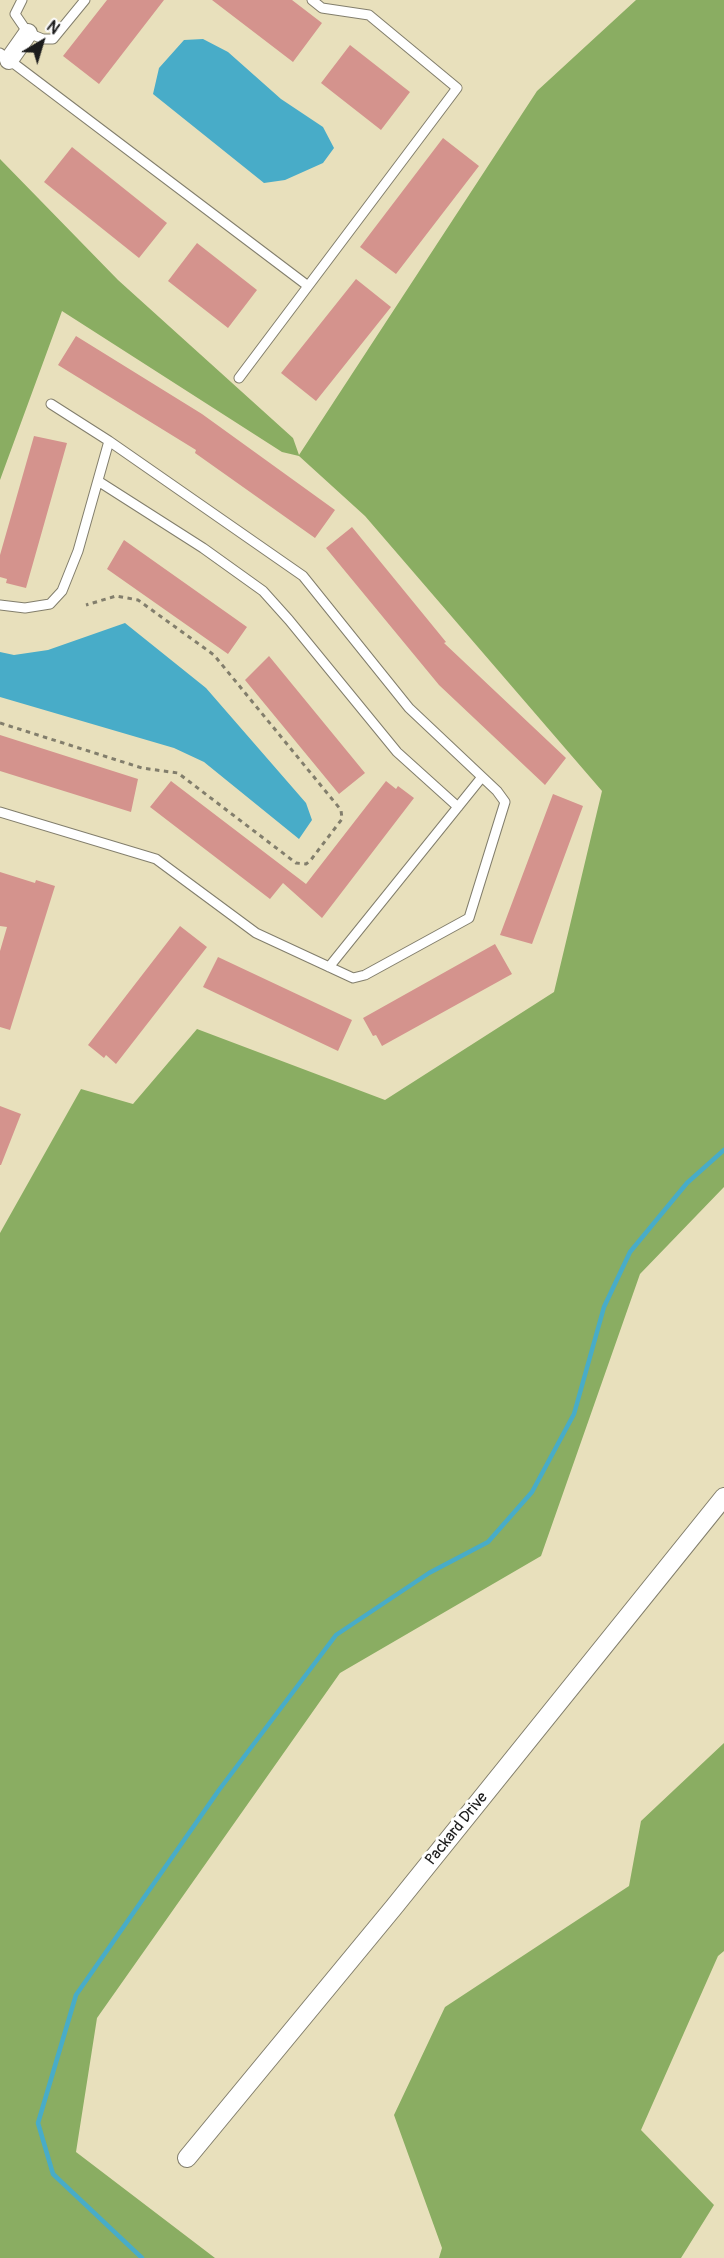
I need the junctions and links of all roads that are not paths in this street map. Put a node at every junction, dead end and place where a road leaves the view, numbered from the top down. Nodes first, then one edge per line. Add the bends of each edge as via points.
1 (22, 0) edge
2 (85, 0) edge
3 (312, 0) edge
4 (28, 33) junction
5 (5, 56) edge
6 (308, 286) junction
7 (239, 378) dead end
8 (51, 404) dead end
9 (110, 441) junction
10 (98, 481) junction
11 (0, 605) edge
12 (483, 777) junction
13 (458, 807) junction
14 (0, 812) edge
15 (329, 967) junction
16 (724, 1497) edge
17 (187, 2158) dead end

1 - 4 lane via 15,14
2 - 4 lane via 53,39
3 - 6 lane via 322,8 369,15 457,88
4 - 5 street
5 - 6 lane
6 - 7 lane
8 - 9 lane
9 - 10 lane
9 - 12 lane via 303,576 409,708
10 - 11 lane via 62,591 50,604 25,608
10 - 13 lane via 262,591 397,752
12 - 13 lane
12 - 15 lane via 506,802 469,918 365,975 352,978
13 - 15 lane
14 - 15 lane via 156,859 256,933
16 - 17 street, Packard Drive

